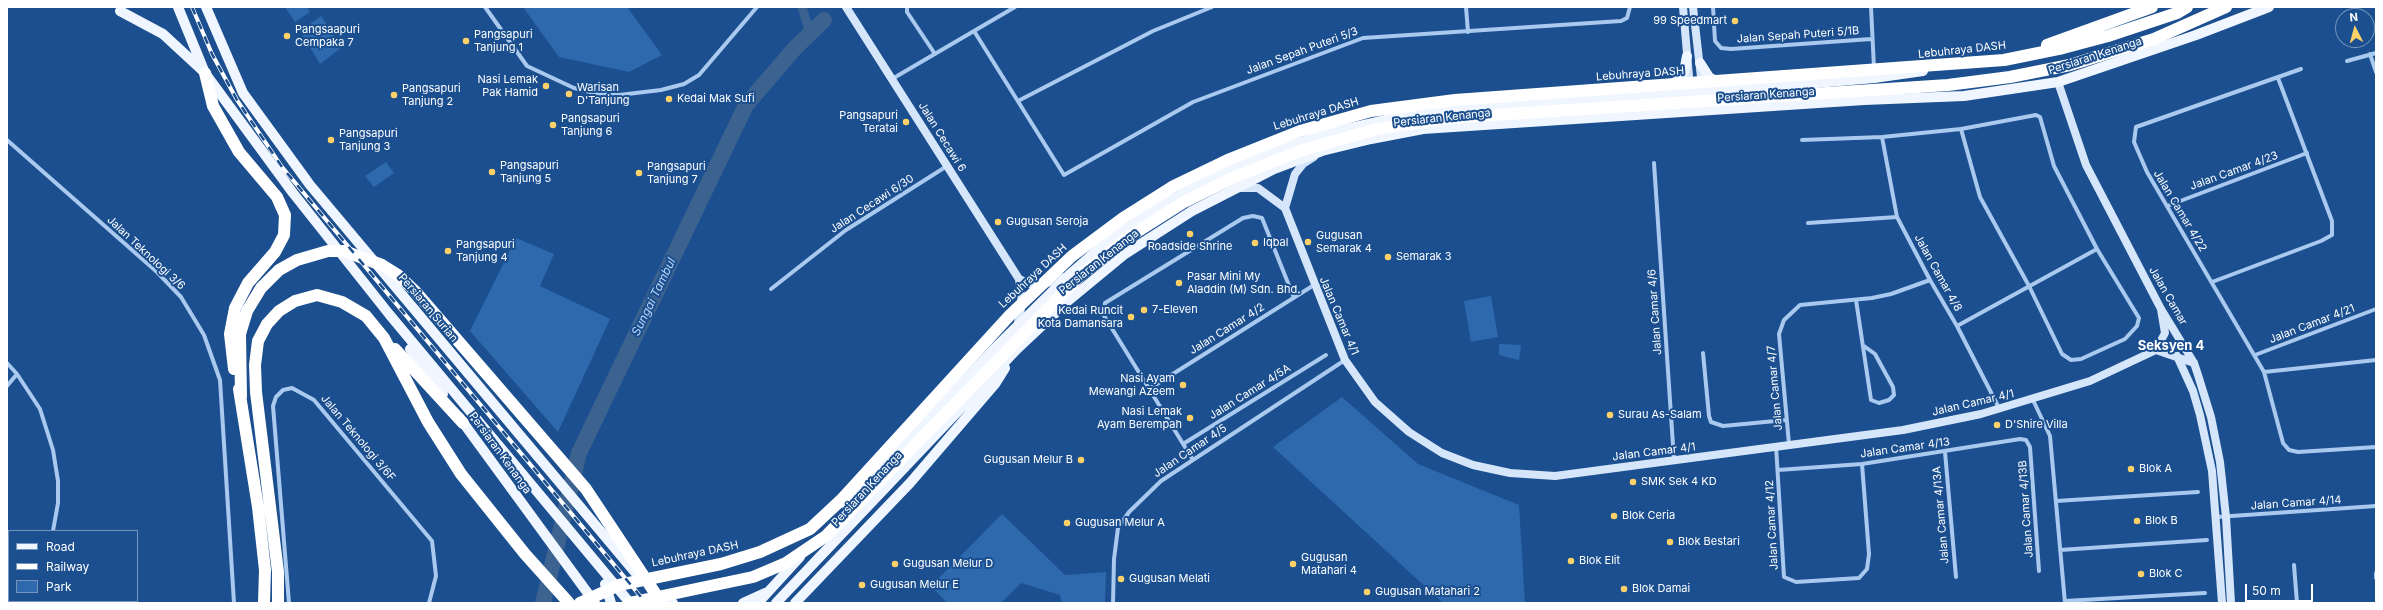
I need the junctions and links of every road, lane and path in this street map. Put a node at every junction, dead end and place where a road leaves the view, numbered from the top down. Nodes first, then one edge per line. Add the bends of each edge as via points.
1 (178, 7) edge
2 (206, 7) edge
3 (485, 7) edge
4 (758, 7) edge
5 (846, 7) edge
6 (907, 7) edge
7 (1015, 7) edge
8 (1212, 7) edge
9 (1466, 7) edge
10 (1630, 7) edge
11 (1683, 7) edge
12 (1693, 7) edge
13 (1713, 7) edge
14 (1870, 7) edge
15 (2152, 7) edge
16 (2186, 7) edge
17 (2226, 7) edge
18 (2269, 7) edge
19 (120, 11) dead end
20 (974, 31) junction
21 (1468, 32) junction
22 (1871, 39) junction
23 (2047, 45) junction
24 (2376, 53) edge
25 (935, 54) junction
26 (2370, 54) junction
27 (1687, 56) junction
28 (2347, 61) dead end
29 (1700, 63) junction
30 (2301, 69) dead end
31 (2376, 72) edge
32 (205, 73) junction
33 (1874, 78) junction
34 (2278, 78) junction
35 (892, 79) junction
36 (2058, 82) junction
37 (1770, 87) junction
38 (1690, 92) junction
39 (1701, 95) junction
40 (1598, 97) junction
41 (1864, 100) junction
42 (1018, 101) junction
43 (1526, 122) junction
44 (1961, 129) junction
45 (1882, 137) junction
46 (7, 140) edge
47 (1802, 140) dead end
48 (1322, 151) junction
49 (2307, 153) junction
50 (1654, 163) dead end
51 (947, 166) junction
52 (1231, 190) junction
53 (2166, 206) junction
54 (1285, 208) junction
55 (1897, 217) junction
56 (1808, 223) dead end
57 (2097, 249) junction
58 (1069, 275) junction
59 (1019, 279) junction
60 (1930, 280) junction
61 (2212, 282) junction
62 (1314, 285) junction
63 (2029, 286) junction
64 (771, 289) dead end
65 (1294, 298) junction
66 (1856, 300) junction
67 (2161, 309) junction
68 (2376, 309) edge
69 (389, 314) junction
70 (1957, 326) junction
71 (1016, 327) junction
72 (384, 338) junction
73 (1864, 346) junction
74 (1017, 349) junction
75 (2156, 350) junction
76 (1703, 353) dead end
77 (1326, 355) dead end
78 (2255, 355) junction
79 (2177, 356) junction
80 (1345, 360) junction
81 (2376, 360) edge
82 (2194, 363) junction
83 (7, 364) edge
84 (2264, 372) junction
85 (17, 374) junction
86 (7, 386) edge
87 (1149, 389) junction
88 (241, 397) junction
89 (2033, 400) junction
90 (1999, 409) junction
91 (1786, 420) junction
92 (463, 423) junction
93 (1183, 444) junction
94 (1788, 444) junction
95 (1776, 446) junction
96 (2030, 447) joint
97 (2376, 447) edge
98 (1945, 452) junction
99 (1193, 460) junction
100 (1674, 460) junction
101 (1862, 464) junction
102 (1778, 470) junction
103 (2198, 492) dead end
104 (2056, 500) junction
105 (2376, 506) edge
106 (2217, 517) junction
107 (2226, 517) junction
108 (53, 530) edge
109 (2207, 540) dead end
110 (2060, 550) junction
111 (2294, 565) dead end
112 (2039, 571) dead end
113 (602, 572) junction
114 (2376, 573) edge
115 (1956, 577) dead end
116 (2376, 578) edge
117 (771, 590) junction
118 (2205, 593) dead end
119 (660, 600) edge
120 (567, 601) edge
121 (2065, 602) edge
122 (234, 603) edge
123 (264, 603) edge
124 (278, 603) edge
125 (289, 603) edge
126 (429, 603) edge
127 (580, 603) edge
128 (594, 603) edge
129 (611, 603) edge
130 (630, 603) edge
131 (673, 603) edge
132 (743, 603) edge
133 (758, 603) edge
134 (776, 603) edge
135 (795, 603) edge
136 (1113, 603) edge
137 (2222, 603) edge
138 (2231, 603) edge
139 (2297, 603) edge

1 - 32 main road
2 - 119 main road, Persiaran Surian via 243,92 310,184
3 - 4 street via 527,66 574,88 598,94 619,95 661,90 684,84 699,75
5 - 35 street, Jalan Cecawi 6
6 - 25 street via 907,12
7 - 20 street
8 - 42 street via 1153,31
9 - 21 street
10 - 21 street, Jalan Sepah Puteri 5/3 via 1628,18 1621,21
11 - 27 street
12 - 29 street
13 - 22 street, Jalan Sepah Puteri 5/1B via 1715,41 1721,48
14 - 22 street
15 - 23 highway
16 - 23 main road, Persiaran Kenanga via 2123,27
16 - 127 highway, Lebuhraya DASH via 2177,13 2108,36 2004,60 1455,100 1371,111 1300,131 1230,159 1172,187 1123,218 1072,256 1010,314 841,500 810,529 760,552 721,564 619,585
17 - 130 highway via 2154,40 2070,65 2010,77 1948,85 1448,118 1377,129 1300,151 1239,175 1184,202 1132,235 1081,275 826,536 786,563 753,577
18 - 36 main road, Persiaran Kenanga via 2196,36
19 - 32 main road via 164,34
20 - 25 street
20 - 42 street
21 - 42 street, Jalan Sepah Puteri 5/3 via 1356,40 1193,102 1064,174
22 - 33 street
23 - 33 main road, Persiaran Kenanga via 1969,64
24 - 26 street
25 - 35 street
26 - 28 street
26 - 31 street
27 - 38 street
27 - 40 main road via 1684,72 1678,80 1668,86
29 - 37 main road via 1712,80
29 - 39 street
30 - 34 street, Jalan Camar 4/22
32 - 69 main road via 293,193
32 - 88 highway via 213,106 239,152 277,198 286,215 284,235 275,252 248,283 235,308 230,334 232,359
33 - 37 main road, Persiaran Kenanga
34 - 49 street
34 - 53 street, Jalan Camar 4/22 via 2136,127 2134,142
35 - 51 street, Jalan Cecawi 6
36 - 41 main road, Persiaran Kenanga via 1964,96
36 - 67 street, Jalan Camar via 2086,165
37 - 39 main road, Persiaran Kenanga
38 - 39 main road
38 - 40 main road, Persiaran Kenanga
39 - 41 main road via 1712,103 1824,97
39 - 43 main road via 1679,105
40 - 58 main road, Persiaran Kenanga via 1441,110 1402,116 1320,135 1260,156 1172,199 1110,239
41 - 43 main road, Persiaran Kenanga
43 - 48 main road, Persiaran Kenanga via 1423,130 1371,138
44 - 45 street
44 - 57 street via 2036,115 2040,117 2054,166
44 - 63 street via 1980,197
45 - 47 street
45 - 55 street, Jalan Camar 4/8
46 - 122 street, Jalan Teknologi 3/6 via 157,272 181,298 204,335 220,380
48 - 52 main road, Persiaran Kenanga via 1274,169
48 - 54 street via 1303,164 1295,174
49 - 53 street, Jalan Camar 4/23
49 - 61 street via 2332,220 2332,235
50 - 100 street, Jalan Camar 4/6
51 - 59 street, Jalan Cecawi 6
51 - 64 street, Jalan Cecawi 6/30 via 846,230
52 - 54 street via 1244,187 1258,188
52 - 74 main road, Persiaran Kenanga via 1192,211 1125,254 1068,301
53 - 61 street, Jalan Camar 4/22
54 - 62 street, Jalan Camar 4/1
55 - 56 street
55 - 60 street, Jalan Camar 4/8
57 - 63 street
57 - 63 street via 2139,318 2125,339 2081,359 2066,358
58 - 59 street via 1042,285 1030,284
58 - 71 main road, Persiaran Kenanga
59 - 71 street via 1022,304
60 - 66 street, Jalan Camar 4/7 via 1891,294
60 - 70 street, Jalan Camar 4/8
61 - 78 street, Jalan Camar 4/22
62 - 65 street, Jalan Camar 4/2
62 - 80 street, Jalan Camar 4/1
63 - 70 street
65 - 87 street, Jalan Camar 4/2
65 - 87 street via 1262,218 1253,216 1243,218 1106,303 1103,314
66 - 73 street
66 - 91 street, Jalan Camar 4/7 via 1800,305 1784,320 1779,334
67 - 75 street via 2166,333
67 - 82 street, Jalan Camar
68 - 78 street, Jalan Camar 4/21
69 - 92 main road, Persiaran Kenanga via 394,327
69 - 113 main road
70 - 90 street, Jalan Camar 4/8
71 - 117 main road, Persiaran Kenanga
72 - 92 highway
72 - 120 highway via 428,422 461,474 526,556
72 - 124 highway via 366,316 342,302 317,295 295,301 279,311 267,324 258,341 255,365 256,392 278,572
73 - 73 street via 1871,400 1879,403 1889,400 1894,395 1893,387 1875,354
74 - 134 main road, Persiaran Kenanga
74 - 135 main road via 995,384 910,483
75 - 79 street
75 - 89 street, Jalan Camar 4/1 via 2090,381
76 - 91 street via 1711,422 1723,426
77 - 93 street, Jalan Camar 4/5A
78 - 84 street, Jalan Camar 4/22
79 - 82 street
79 - 106 street via 2193,391 2200,416 2212,471
80 - 99 street, Jalan Camar 4/5
80 - 100 street, Jalan Camar 4/1 via 1375,402 1409,432 1442,453 1473,465 1510,473 1555,476
81 - 84 street
82 - 107 street, Jalan Camar via 2213,425
83 - 85 street
84 - 97 street, Jalan Camar 4/22 via 2283,443 2289,450 2298,452
85 - 86 street
85 - 108 street via 40,409 53,450 58,481 58,503
87 - 93 street
88 - 119 highway via 240,334 247,311 261,288 279,270 297,260 328,251 344,252 382,265 398,275 415,291 586,489
88 - 123 highway via 258,507 264,570
89 - 90 street, Jalan Camar 4/1
89 - 104 street via 2050,436
90 - 94 street, Jalan Camar 4/1 via 1902,430
91 - 94 street, Jalan Camar 4/7
92 - 128 main road, Persiaran Kenanga
93 - 99 street
94 - 95 street, Jalan Camar 4/1
95 - 100 street, Jalan Camar 4/1
95 - 102 street, Jalan Camar 4/12
96 - 98 street, Jalan Camar 4/13 via 2026,440 2020,439
96 - 112 street, Jalan Camar 4/13B
98 - 101 street, Jalan Camar 4/13
98 - 115 street, Jalan Camar 4/13A
99 - 136 street, Jalan Camar 4/5 via 1160,481 1121,522 1114,559
101 - 102 street, Jalan Camar 4/13
101 - 102 street, Jalan Camar 4/12 via 1870,554 1864,574 1851,579 1796,582 1784,577
103 - 104 street
104 - 110 street
105 - 107 street, Jalan Camar 4/14
106 - 107 street, Jalan Camar 4/14
106 - 137 street
107 - 138 street, Jalan Camar
109 - 110 street
110 - 121 street
111 - 139 street
113 - 129 main road
113 - 130 main road
114 - 116 street
117 - 132 main road
117 - 133 main road, Persiaran Kenanga
118 - 121 street
119 - 131 main road
125 - 126 street, Jalan Teknologi 3/6F via 273,406 276,397 283,390 292,388 314,400 432,541 436,576

